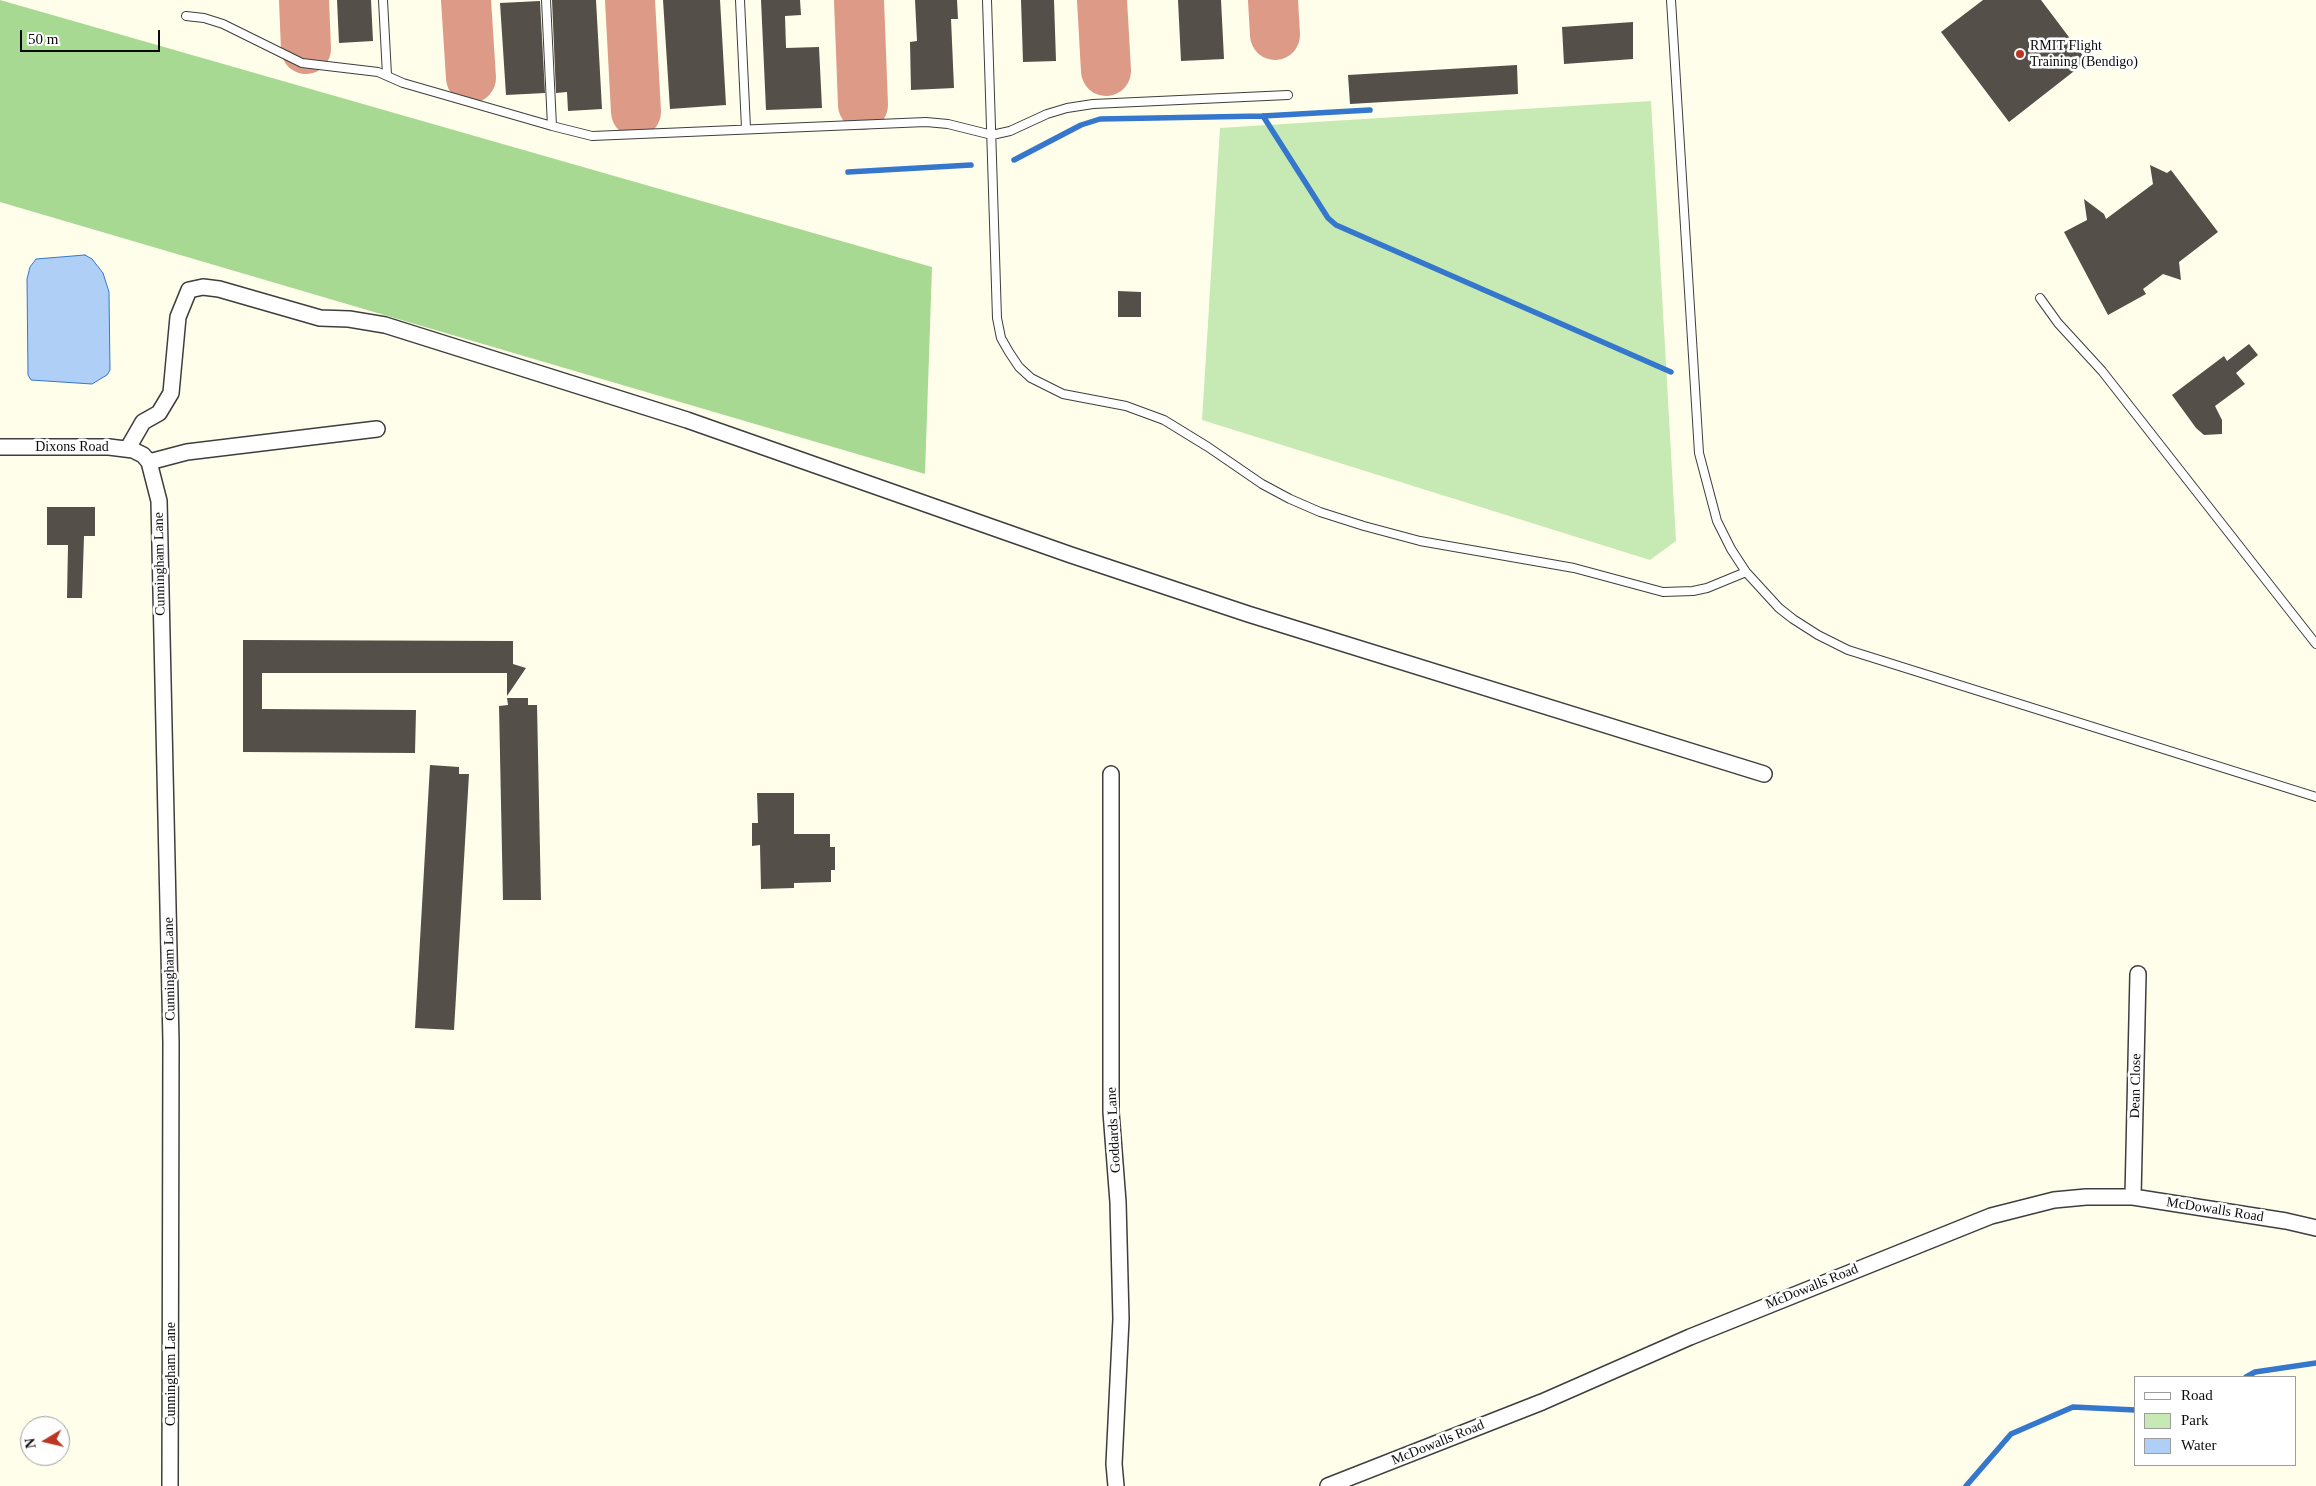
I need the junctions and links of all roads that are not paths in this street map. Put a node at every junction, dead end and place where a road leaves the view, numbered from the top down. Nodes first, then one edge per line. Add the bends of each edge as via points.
1 (383, 0) edge
2 (546, 0) edge
3 (740, 0) edge
4 (987, 0) edge
5 (1671, 0) edge
6 (186, 16) dead end
7 (387, 75) junction
8 (1288, 95) dead end
9 (552, 126) junction
10 (746, 128) junction
11 (992, 135) junction
12 (2040, 298) dead end
13 (377, 429) dead end
14 (0, 446) edge
15 (128, 448) junction
16 (146, 458) junction
17 (1746, 572) junction
18 (2316, 644) edge
19 (1111, 774) dead end
20 (1764, 774) dead end
21 (2316, 797) edge
22 (2138, 974) dead end
23 (2133, 1197) junction
24 (2316, 1228) edge
25 (170, 1486) edge
26 (1116, 1486) edge
27 (1328, 1486) edge

1 - 7 lane
2 - 9 lane
3 - 10 lane
4 - 11 lane
5 - 17 lane via 1699,453 1717,521
6 - 7 lane via 223,24 302,63 367,69
7 - 9 lane via 403,84
8 - 11 lane via 1093,104 1047,114 1010,131
9 - 10 lane via 592,136
10 - 11 lane via 926,122
11 - 17 lane via 994,293 998,325 1001,338 1019,367 1031,378 1063,394 1126,406 1164,420 1290,499 1364,526 1420,541 1574,568 1663,592 1707,588
12 - 18 lane via 2113,385
13 - 16 street
14 - 15 street, Dixons Road
15 - 16 street, Dixons Road
15 - 20 street via 143,422 159,413 171,394 178,317 189,290 203,287 219,289 320,318 385,325 687,420 1248,614
16 - 25 street, Cunningham Lane via 159,501 171,1032
17 - 21 lane via 1793,619 1848,650
19 - 26 street, Goddards Lane via 1111,1112 1121,1309 1114,1464
22 - 23 street, Dean Close
23 - 24 street, McDowalls Road
23 - 27 street, McDowalls Road via 2054,1200 1992,1216 1690,1337 1542,1402

